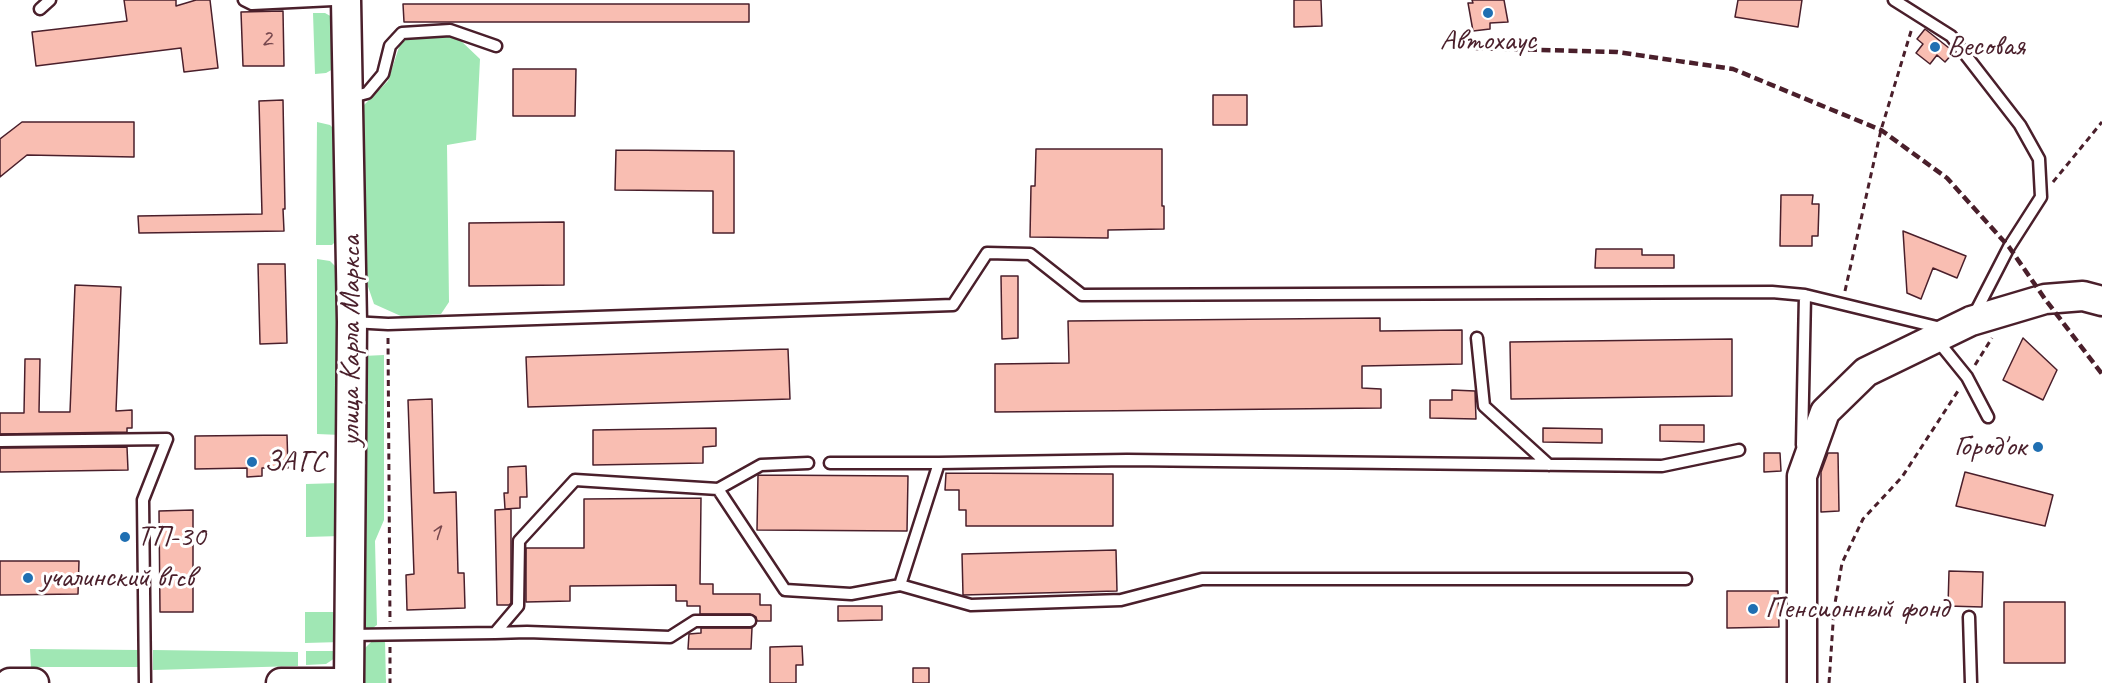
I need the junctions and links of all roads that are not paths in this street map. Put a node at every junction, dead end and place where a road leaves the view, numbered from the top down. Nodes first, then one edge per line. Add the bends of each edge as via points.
1 (50, 0) edge
2 (244, 0) edge
3 (333, 0) edge
4 (346, 0) edge
5 (1894, 0) edge
6 (40, 9) dead end
7 (496, 46) dead end
8 (348, 98) junction
9 (1805, 295) junction
10 (2102, 301) edge
11 (352, 322) junction
12 (1952, 330) junction
13 (1477, 338) dead end
14 (1988, 417) dead end
15 (0, 441) edge
16 (1739, 450) dead end
17 (830, 463) dead end
18 (939, 463) junction
19 (808, 464) dead end
20 (1549, 465) junction
21 (1802, 476) junction
22 (718, 489) junction
23 (1686, 579) dead end
24 (900, 585) junction
25 (1969, 617) dead end
26 (750, 621) dead end
27 (495, 633) junction
28 (350, 635) junction
29 (10, 683) edge
30 (34, 683) edge
31 (146, 683) edge
32 (281, 683) edge
33 (349, 683) edge
34 (1802, 683) edge
35 (1971, 683) edge

1 - 6 lane
2 - 3 lane via 252,4
4 - 8 main road, улица Карла Маркса
5 - 12 lane via 1951,36 2020,125 2039,159 2041,197
7 - 8 lane via 450,30 402,33 390,46 383,74 367,93
8 - 11 main road, улица Карла Маркса
9 - 11 lane via 1082,295 1030,254 987,253 953,305 388,324
9 - 12 lane
9 - 21 lane
10 - 12 main road via 2083,296 2045,299
11 - 28 main road, улица Карла Маркса
12 - 14 lane via 1967,376
12 - 21 main road via 1866,372 1825,412
13 - 20 lane via 1484,406
15 - 31 lane via 167,439 143,500
16 - 20 lane via 1662,465
17 - 18 lane
18 - 20 lane via 1127,460
18 - 24 lane
19 - 22 lane via 761,465
21 - 34 main road
22 - 24 lane via 785,590 851,594
22 - 27 lane via 575,480 519,540 518,606
23 - 24 lane via 1202,579 1121,600 971,605
25 - 35 lane
26 - 27 lane via 695,621 670,637
27 - 28 lane
28 - 33 main road, улица Карла Маркса
29 - 30 main road
32 - 33 main road

